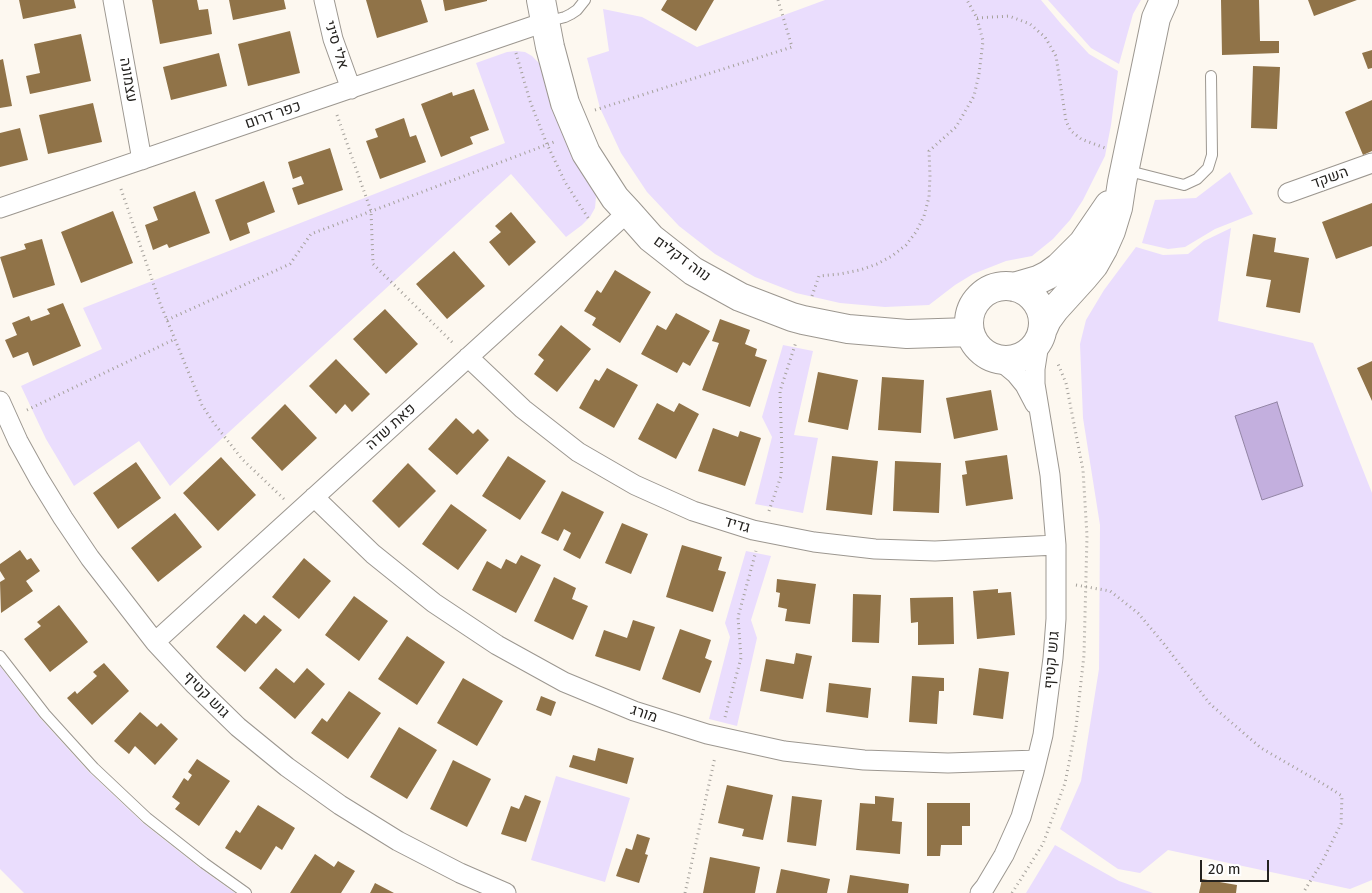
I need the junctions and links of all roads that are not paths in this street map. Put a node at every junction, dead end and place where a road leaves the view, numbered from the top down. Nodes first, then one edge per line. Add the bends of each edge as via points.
1 (113, 0) edge
2 (324, 0) edge
3 (585, 0) edge
4 (1164, 0) edge
5 (543, 11) edge
6 (1211, 76) dead end
7 (351, 89) junction
8 (142, 160) junction
9 (1372, 163) edge
10 (1124, 169) junction
11 (1288, 193) dead end
12 (0, 208) edge
13 (628, 212) junction
14 (1014, 287) junction
15 (970, 332) junction
16 (1041, 334) junction
17 (468, 357) junction
18 (998, 360) junction
19 (0, 402) edge
20 (1040, 414) junction
21 (314, 497) junction
22 (1056, 545) junction
23 (155, 642) junction
24 (0, 656) edge
25 (1037, 760) junction
26 (246, 893) edge
27 (506, 893) edge
28 (980, 893) edge

1 - 8 street, עצמונה
2 - 7 street, אלי סיני via 333,39
3 - 5 lane via 571,14 550,22
4 - 10 street via 1156,18
5 - 7 street, כפר דרום via 512,33
5 - 13 street, נווה דקלים via 564,103 586,153
6 - 10 lane via 1212,155 1208,168 1197,179 1184,185
7 - 8 street, כפר דרום
8 - 12 street, כפר דרום
9 - 11 street, השקד
10 - 14 street via 1095,227 1071,257 1038,280
10 - 16 street via 1118,208 1103,249 1084,278 1054,309
13 - 15 street, נווה דקלים via 651,238 693,271 740,297 792,317 848,330
13 - 17 street, פאת שדה
14 - 15 street via 997,287 982,295 970,315
14 - 16 street via 1025,291 1037,304 1043,320
15 - 18 street via 982,352
16 - 18 street via 1025,355
16 - 20 street, גוש קטיף via 1035,369
17 - 21 street, פאת שדה
17 - 22 street, גדיד via 523,410 578,452 634,486 693,511 763,532 874,549 935,551
18 - 20 street, גוש קטיף via 1025,385
19 - 23 street, גוש קטיף via 18,441 63,518
20 - 22 street, גוש קטיף via 1050,475
21 - 23 street, פאת שדה
21 - 25 street, מורג via 373,554 434,603 497,646 564,682 634,712 707,734 784,751 864,760 948,763
22 - 25 street, גוש קטיף via 1054,658
23 - 27 street, גוש קטיף via 238,727 340,805 398,841
24 - 26 lane via 45,714 94,768 147,818
25 - 28 street, גוש קטיף via 1018,824 1004,855

